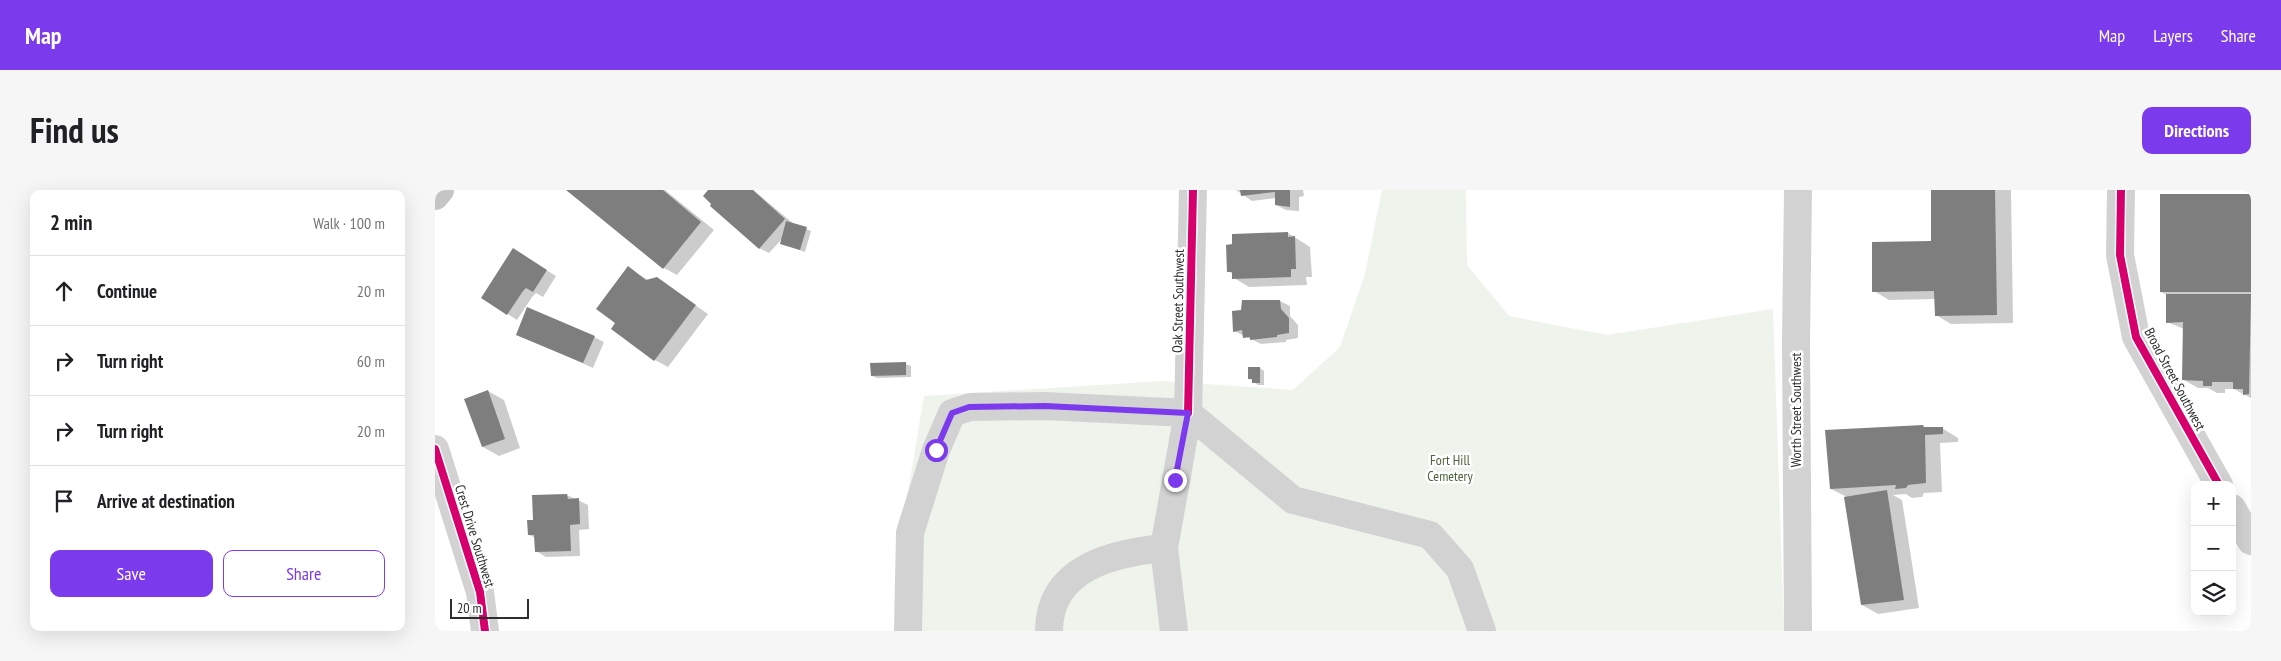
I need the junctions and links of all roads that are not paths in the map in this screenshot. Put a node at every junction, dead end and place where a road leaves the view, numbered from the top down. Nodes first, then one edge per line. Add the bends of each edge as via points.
1 (440, 190) edge
2 (1193, 190) edge
3 (1798, 190) edge
4 (2121, 190) edge
5 (435, 196) edge
6 (1188, 413) junction
7 (435, 449) edge
8 (2217, 481) edge
9 (2236, 515) edge
10 (2251, 541) edge
11 (1164, 548) junction
12 (485, 631) edge
13 (908, 631) edge
14 (1049, 631) edge
15 (1174, 631) edge
16 (1482, 631) edge
17 (1798, 631) edge

1 - 5 main road
2 - 6 street, Oak Street Southwest
3 - 17 street, Worth Street Southwest
4 - 8 street, Broad Street Southwest via 2119,255 2136,337
6 - 11 street, Oak Street Southwest
6 - 13 street via 1045,406 969,407 952,413 936,450 910,533
6 - 16 street via 1293,500 1430,535 1460,569
7 - 12 street, Crest Drive Southwest via 480,592
9 - 10 street
11 - 14 street via 1133,551 1085,568 1065,586 1053,604
11 - 15 street, Oak Street Southwest

